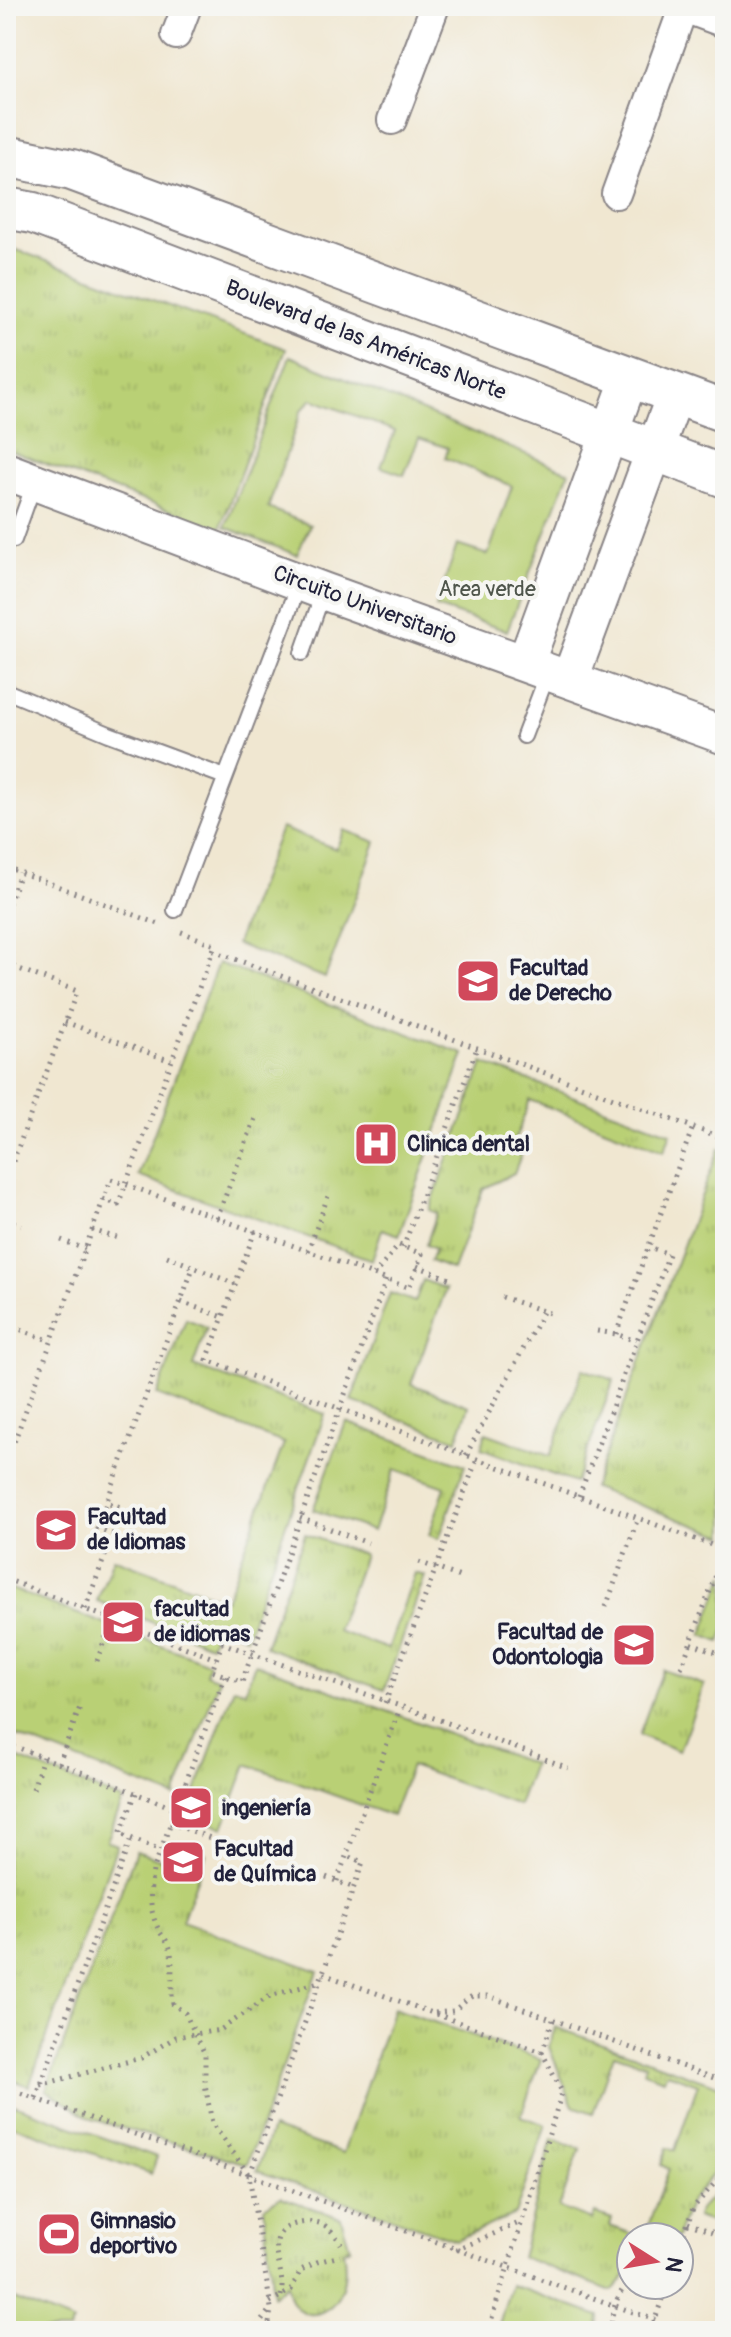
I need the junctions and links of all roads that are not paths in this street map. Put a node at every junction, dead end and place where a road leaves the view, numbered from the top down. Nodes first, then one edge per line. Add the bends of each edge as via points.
1 (187, 6) edge
2 (435, 6) edge
3 (687, 6) edge
4 (725, 19) edge
5 (176, 35) dead end
6 (392, 120) dead end
7 (6, 156) edge
8 (616, 194) dead end
9 (6, 208) edge
10 (630, 377) junction
11 (675, 395) junction
12 (725, 412) edge
13 (609, 435) junction
14 (655, 451) junction
15 (20, 476) edge
16 (725, 477) edge
17 (14, 540) dead end
18 (312, 586) junction
19 (302, 653) dead end
20 (548, 671) junction
21 (6, 691) edge
22 (524, 736) dead end
23 (725, 736) edge
24 (225, 777) junction
25 (175, 910) dead end

1 - 5 street
2 - 6 street
3 - 4 street
3 - 8 street
7 - 10 main road via 72,170
9 - 13 main road, Boulevard de las Américas Norte via 33,213
10 - 11 main road
10 - 13 street
11 - 12 main road
11 - 14 street
13 - 14 main road, Boulevard de las Américas Norte
13 - 20 street
14 - 16 main road, Boulevard de las Américas Norte
14 - 20 street
15 - 17 lane
15 - 18 street, Circuito Universitario
18 - 19 lane
18 - 20 street, Circuito Universitario
18 - 24 lane
20 - 22 lane
20 - 23 street, Circuito Universitario
21 - 24 lane
24 - 25 lane

